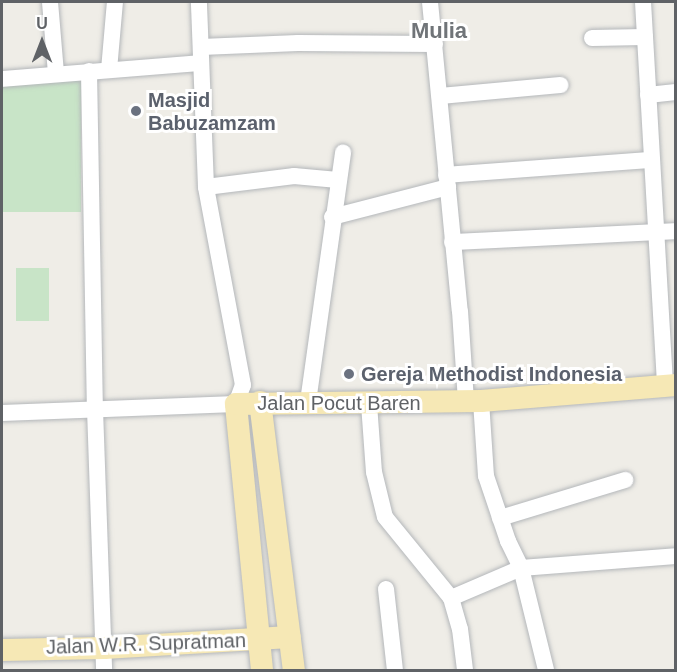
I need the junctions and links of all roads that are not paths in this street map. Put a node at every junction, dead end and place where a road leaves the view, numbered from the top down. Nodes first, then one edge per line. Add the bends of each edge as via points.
1 (50, 2) edge
2 (115, 2) edge
3 (199, 2) edge
4 (430, 2) edge
5 (643, 2) edge
6 (645, 37) junction
7 (592, 38) dead end
8 (435, 44) junction
9 (200, 55) junction
10 (109, 70) junction
11 (88, 71) junction
12 (56, 73) junction
13 (2, 79) edge
14 (560, 85) dead end
15 (675, 92) edge
16 (648, 95) junction
17 (440, 96) junction
18 (343, 152) dead end
19 (651, 160) junction
20 (338, 180) junction
21 (447, 181) junction
22 (206, 187) junction
23 (332, 217) junction
24 (675, 231) edge
25 (657, 233) junction
26 (452, 242) junction
27 (670, 385) edge
28 (240, 394) junction
29 (474, 401) junction
30 (260, 402) junction
31 (308, 402) junction
32 (369, 404) junction
33 (95, 409) junction
34 (2, 413) edge
35 (625, 480) dead end
36 (500, 518) junction
37 (675, 556) edge
38 (521, 568) junction
39 (386, 589) dead end
40 (451, 598) junction
41 (290, 637) junction
42 (258, 639) junction
43 (104, 648) junction
44 (2, 650) edge
45 (104, 670) edge
46 (262, 670) edge
47 (294, 670) edge
48 (395, 670) edge
49 (465, 670) edge
50 (546, 670) edge

1 - 12 street
2 - 10 street
3 - 9 street
4 - 8 street
5 - 6 street
6 - 7 street
6 - 16 street
8 - 9 street via 298,43
8 - 17 street
9 - 10 street
9 - 22 street
10 - 11 street
11 - 12 street
11 - 33 street
12 - 13 street
14 - 17 street
15 - 16 street
16 - 19 street
17 - 21 street
18 - 20 street
19 - 21 street
19 - 25 street
20 - 22 street via 294,176
20 - 23 street
21 - 23 street
21 - 26 street
22 - 28 street
23 - 31 street
24 - 25 street
25 - 26 street
25 - 27 street
26 - 29 street
27 - 29 main road, Jalan Pocut Baren
28 - 30 main road, Jalan Pocut Baren
28 - 33 street, Jalan Pocut Baren
28 - 42 main road
29 - 32 main road, Jalan Pocut Baren
29 - 36 street via 486,476
30 - 31 main road, Jalan Pocut Baren
30 - 41 main road
31 - 32 main road, Jalan Pocut Baren
32 - 40 street via 374,472 385,517
33 - 34 street, Jalan Pocut Baren
33 - 43 street
35 - 36 street
36 - 38 street
37 - 38 street
38 - 40 street
38 - 50 street
39 - 48 street
40 - 49 street
41 - 42 main road, Jalan W.R. Supratman
41 - 47 main road
42 - 43 main road, Jalan W.R. Supratman
42 - 46 main road
43 - 44 main road, Jalan W.R. Supratman
43 - 45 street

